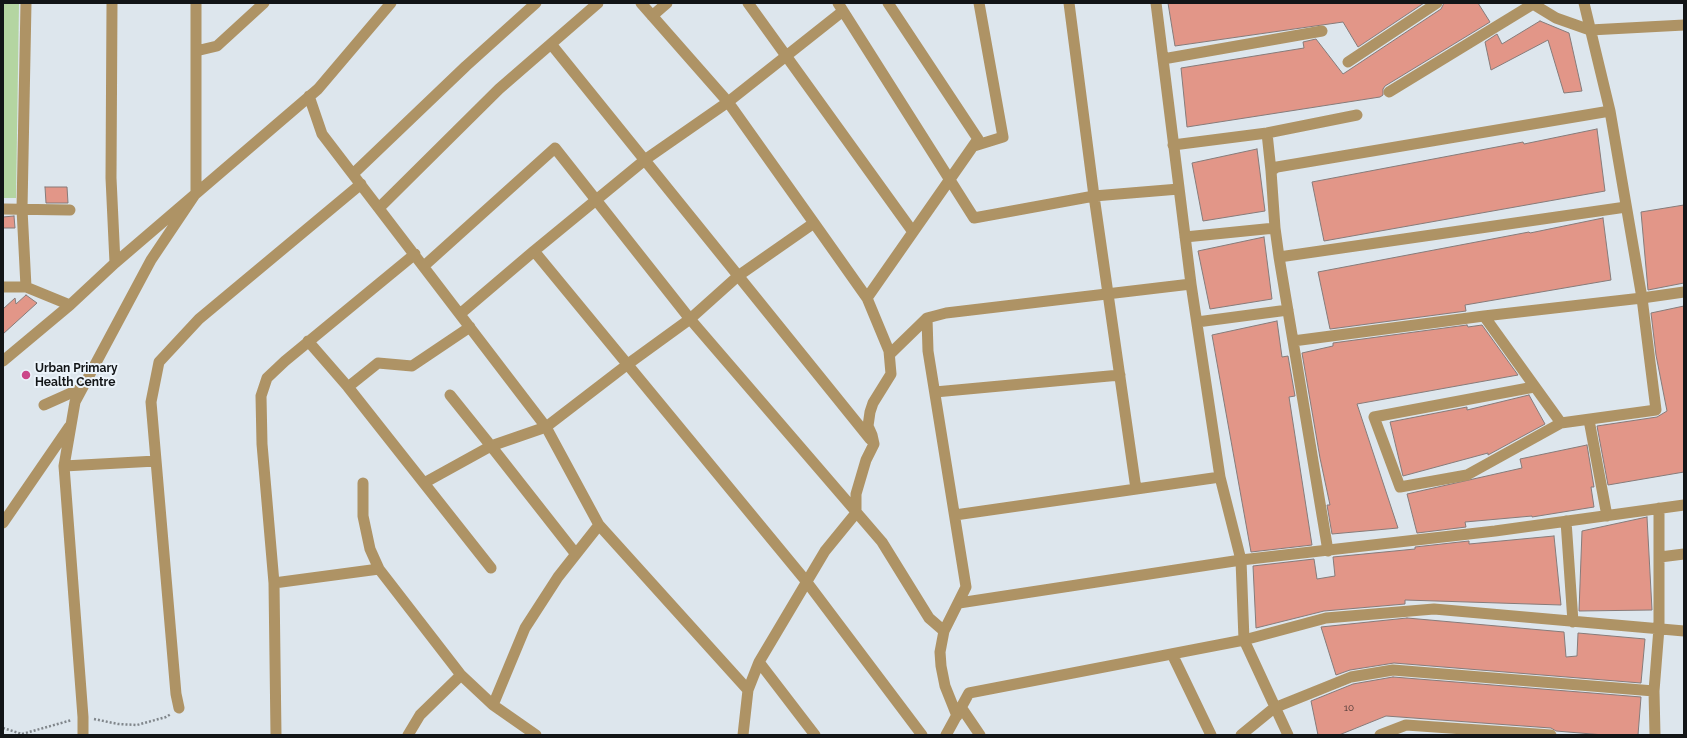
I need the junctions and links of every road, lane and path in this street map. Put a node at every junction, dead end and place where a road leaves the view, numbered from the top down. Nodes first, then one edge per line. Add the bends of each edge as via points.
1 (26, 3) edge
2 (112, 3) edge
3 (196, 3) edge
4 (264, 3) edge
5 (391, 3) edge
6 (536, 3) edge
7 (598, 3) edge
8 (641, 3) edge
9 (667, 3) edge
10 (748, 3) edge
11 (888, 3) edge
12 (979, 3) edge
13 (1069, 3) edge
14 (1156, 3) edge
15 (1437, 3) edge
16 (1533, 3) edge
17 (1584, 3) edge
18 (841, 7) edge
19 (652, 16) junction
20 (1684, 25) edge
21 (1590, 30) junction
22 (1322, 31) dead end
23 (551, 44) junction
24 (196, 51) junction
25 (788, 56) junction
26 (1163, 59) junction
27 (1348, 62) dead end
28 (1389, 92) dead end
29 (310, 96) junction
30 (728, 102) junction
31 (1610, 111) junction
32 (1357, 115) dead end
33 (1267, 133) junction
34 (1173, 145) junction
35 (974, 146) junction
36 (646, 159) junction
37 (1271, 171) junction
38 (354, 174) junction
39 (950, 179) junction
40 (361, 184) junction
41 (1179, 189) junction
42 (196, 193) junction
43 (1094, 196) junction
44 (596, 199) junction
45 (1626, 207) junction
46 (3, 208) edge
47 (22, 208) junction
48 (379, 208) junction
49 (70, 210) dead end
50 (814, 223) junction
51 (1275, 228) junction
52 (913, 232) junction
53 (1185, 237) junction
54 (534, 251) junction
55 (415, 254) junction
56 (1279, 257) junction
57 (115, 263) junction
58 (424, 266) junction
59 (738, 276) junction
60 (1191, 284) junction
61 (3, 287) edge
62 (26, 287) junction
63 (1684, 292) edge
64 (1108, 294) junction
65 (866, 298) junction
66 (1642, 298) junction
67 (70, 305) junction
68 (1288, 310) junction
69 (460, 314) junction
70 (1484, 316) junction
71 (927, 318) junction
72 (690, 319) junction
73 (1197, 322) junction
74 (470, 327) junction
75 (308, 341) junction
76 (1293, 341) junction
77 (890, 354) junction
78 (3, 361) edge
79 (628, 364) junction
80 (1120, 374) junction
81 (348, 387) junction
82 (1534, 387) junction
83 (82, 388) junction
84 (935, 392) junction
85 (450, 395) dead end
86 (44, 405) dead end
87 (1589, 420) junction
88 (1561, 423) junction
89 (71, 425) junction
90 (546, 427) junction
91 (874, 444) junction
92 (490, 446) junction
93 (156, 461) junction
94 (64, 466) junction
95 (1220, 477) junction
96 (363, 483) dead end
97 (424, 483) junction
98 (1136, 489) junction
99 (1684, 505) edge
100 (1659, 508) junction
101 (856, 513) junction
102 (955, 515) junction
103 (1607, 516) junction
104 (1566, 521) junction
105 (3, 523) edge
106 (599, 524) junction
107 (1328, 551) junction
108 (575, 553) junction
109 (1684, 554) edge
110 (1660, 557) junction
111 (1241, 560) junction
112 (491, 568) dead end
113 (379, 569) junction
114 (806, 581) junction
115 (274, 583) junction
116 (959, 603) junction
117 (1573, 622) junction
118 (1659, 628) junction
119 (944, 631) junction
120 (1684, 631) edge
121 (1244, 640) junction
122 (1172, 654) junction
123 (759, 662) junction
124 (461, 674) junction
125 (748, 690) junction
126 (1654, 692) junction
127 (493, 705) junction
128 (179, 708) dead end
129 (1274, 708) junction
130 (959, 712) junction
131 (532, 734) edge
132 (83, 735) edge
133 (276, 735) edge
134 (408, 735) edge
135 (742, 735) edge
136 (816, 735) edge
137 (922, 735) edge
138 (946, 735) edge
139 (980, 735) edge
140 (1212, 735) edge
141 (1241, 735) edge
142 (1288, 735) edge
143 (1380, 735) edge
144 (1551, 735) edge
145 (1655, 735) edge

1 - 47 street
2 - 57 street via 111,178
3 - 24 street
4 - 24 street via 217,46
5 - 29 street
6 - 38 street via 466,66
7 - 23 street
8 - 19 street
9 - 19 street
10 - 25 street
11 - 35 street via 978,139
12 - 35 street via 1003,137
13 - 43 street
14 - 26 street
15 - 27 street
16 - 21 street via 1556,18
16 - 28 street
17 - 21 street
18 - 25 street
18 - 39 street
19 - 30 street
20 - 21 street
21 - 31 street
22 - 26 street
23 - 36 street
23 - 48 street via 499,89
24 - 42 street
25 - 30 street
25 - 52 street
26 - 34 street
29 - 38 street via 322,134
29 - 42 street
30 - 36 street
30 - 50 street
31 - 37 street via 1277,167
31 - 45 street
32 - 33 street
33 - 34 street
33 - 37 street
34 - 41 street
35 - 39 street
36 - 44 street
36 - 59 street
37 - 51 street
38 - 40 street
39 - 43 street via 974,218
39 - 52 street
40 - 48 street
40 - 93 street via 199,319 159,362 151,402
41 - 43 street
41 - 53 street
42 - 57 street
42 - 83 street via 151,260
43 - 64 street
44 - 54 street
44 - 58 street via 555,148
44 - 72 street
45 - 56 street
45 - 66 street
46 - 47 street
47 - 49 street
47 - 62 street
48 - 55 street
50 - 59 street
50 - 65 street
51 - 53 street
51 - 56 street
52 - 65 street
53 - 60 street
54 - 69 street
54 - 79 street
55 - 58 street
55 - 75 street
56 - 68 street
57 - 67 street
58 - 69 street
59 - 72 street
59 - 91 street
60 - 64 street
60 - 73 street
61 - 62 street
62 - 67 street
63 - 66 street
64 - 71 street via 946,313
64 - 80 street
65 - 77 street
66 - 70 street
66 - 87 street via 1656,410
67 - 78 street
68 - 73 street
68 - 76 street
69 - 74 street
70 - 76 street
70 - 82 street
71 - 77 street
71 - 84 street via 928,351
72 - 79 street
72 - 101 street
73 - 95 street
74 - 81 street via 412,366 378,364
74 - 90 street
75 - 81 street
75 - 115 street via 267,378 261,396 262,444
76 - 107 street
77 - 91 street via 891,374 870,412 868,426
79 - 90 street
79 - 114 street
80 - 84 street
80 - 98 street
81 - 97 street
82 - 88 street
82 - 88 street via 1374,418 1400,487 1467,474
83 - 86 street
83 - 89 street via 75,402
84 - 102 street
85 - 92 street
87 - 88 street
87 - 103 street
89 - 94 street
89 - 105 street
90 - 92 street
90 - 106 street
91 - 101 street via 866,460 858,488
92 - 97 street
92 - 108 street
93 - 94 street
93 - 128 street
94 - 132 street
95 - 98 street
95 - 111 street
96 - 113 street via 363,516 370,549
97 - 112 street
98 - 102 street
99 - 100 street
100 - 103 street
100 - 110 street
101 - 114 street via 825,550
101 - 119 street via 882,542 929,618
102 - 116 street via 966,587
103 - 104 street
104 - 107 street
104 - 117 street
106 - 108 street
106 - 125 street
107 - 111 street
108 - 127 street via 525,628
109 - 110 street
110 - 118 street
111 - 116 street
111 - 121 street
113 - 115 street
113 - 124 street
114 - 123 street
114 - 137 street
115 - 133 street
116 - 119 street
117 - 118 street
117 - 121 street via 1434,609 1326,618
118 - 120 street
118 - 126 street
119 - 130 street via 941,666 945,686
121 - 122 street
121 - 129 street
122 - 130 street via 969,693
122 - 140 street
123 - 125 street
123 - 136 street
124 - 127 street
124 - 134 street via 420,715
125 - 135 street
126 - 129 street via 1393,670 1351,677
126 - 145 street
127 - 131 street
129 - 141 street
129 - 142 street
130 - 138 street
130 - 139 street
143 - 144 street via 1406,725

